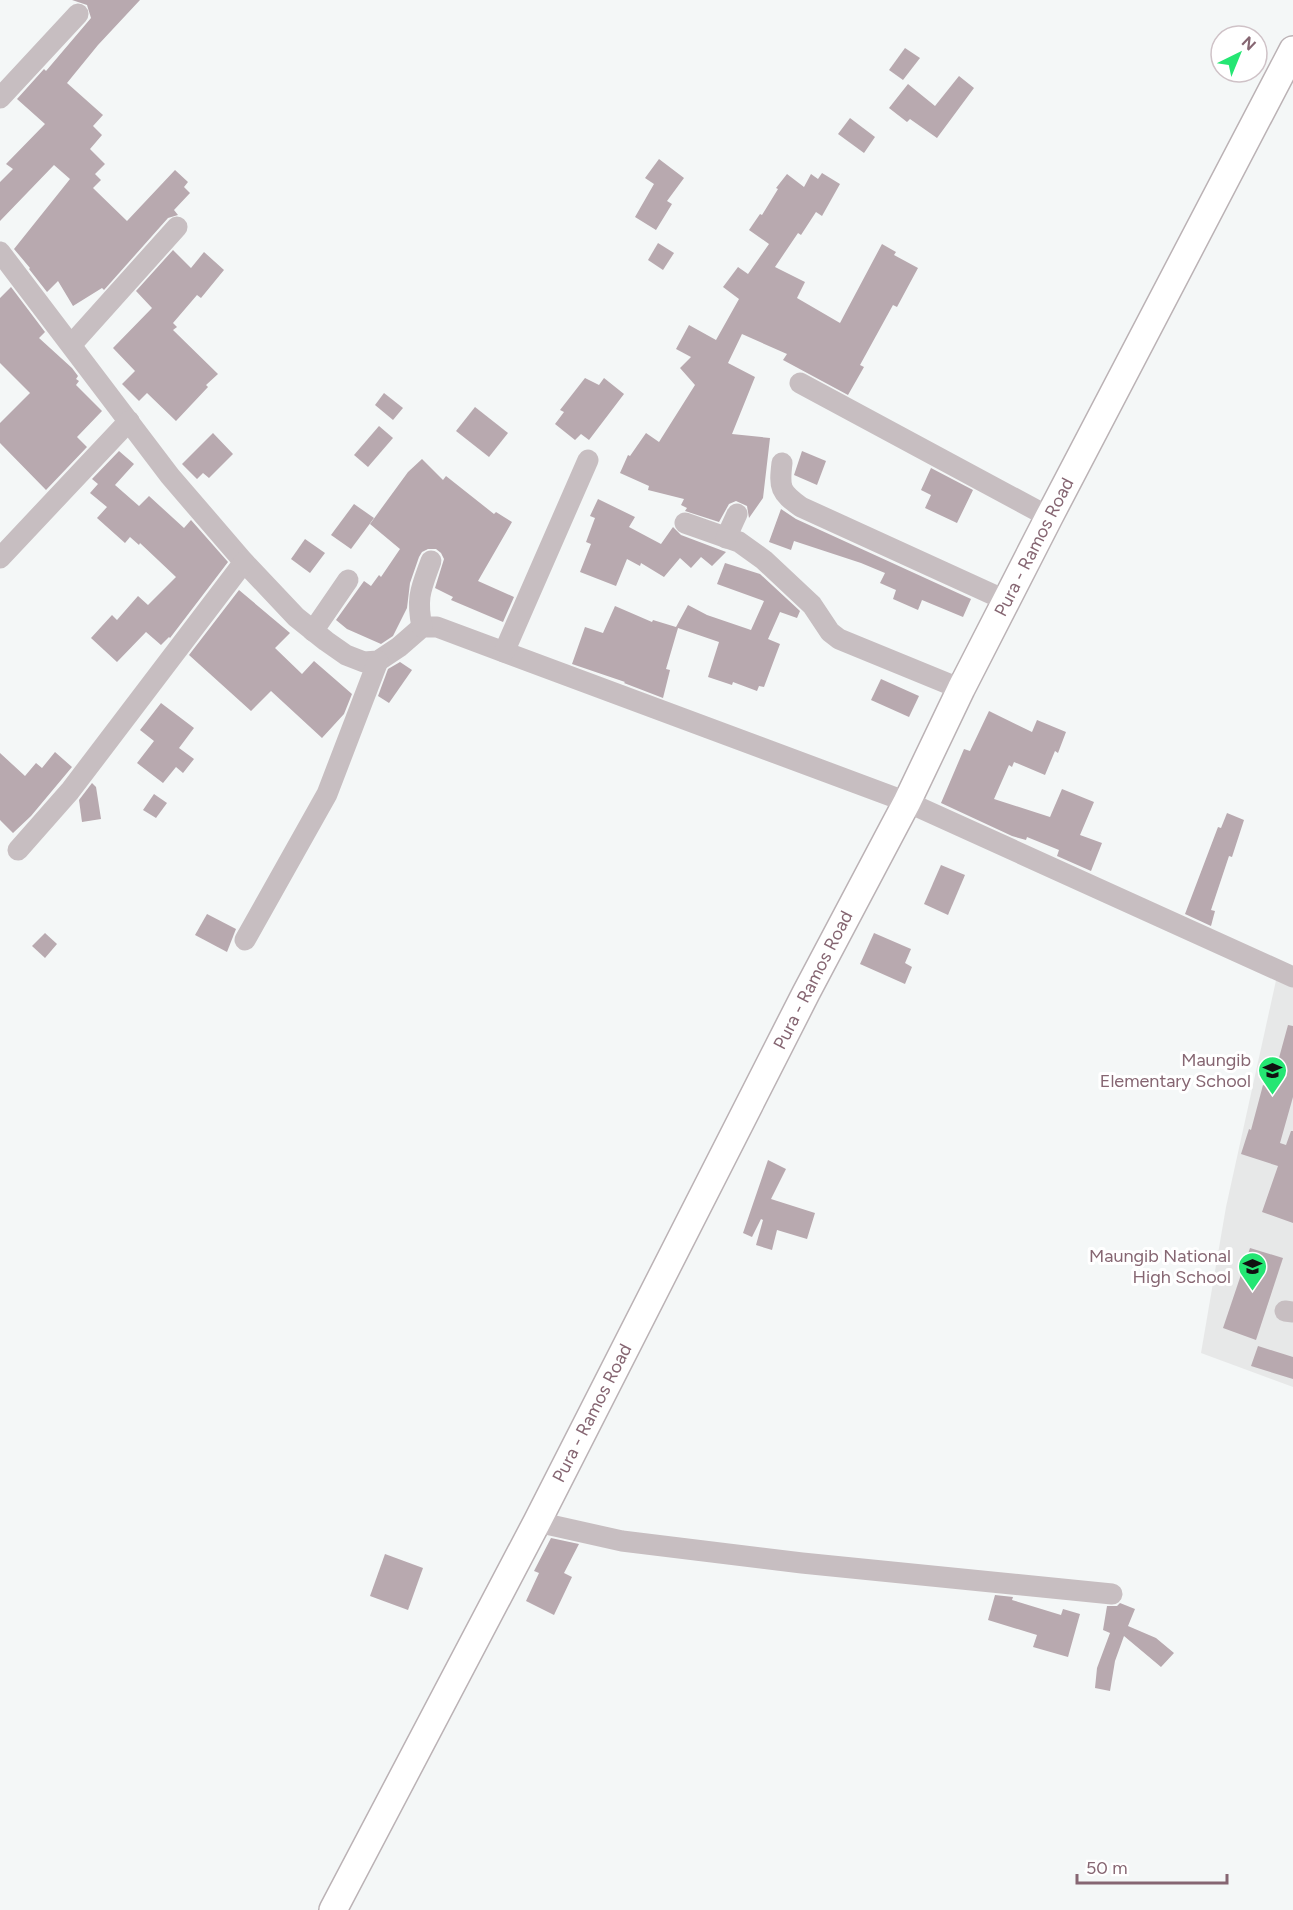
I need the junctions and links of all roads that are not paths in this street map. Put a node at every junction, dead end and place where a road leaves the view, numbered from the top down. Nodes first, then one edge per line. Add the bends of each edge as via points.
1 (78, 14) dead end
2 (1293, 50) edge
3 (0, 98) edge
4 (177, 227) dead end
5 (0, 252) edge
6 (72, 344) junction
7 (800, 383) dead end
8 (129, 422) junction
9 (588, 460) dead end
10 (782, 464) dead end
11 (737, 514) dead end
12 (1049, 517) junction
13 (685, 523) dead end
14 (726, 538) junction
15 (0, 558) edge
16 (431, 561) dead end
17 (244, 562) junction
18 (348, 580) dead end
19 (1007, 601) junction
20 (422, 627) junction
21 (313, 631) junction
22 (504, 652) junction
23 (378, 661) junction
24 (961, 688) junction
25 (907, 802) junction
26 (18, 850) dead end
27 (245, 940) dead end
28 (1293, 976) edge
29 (537, 1522) junction
30 (1112, 1594) dead end
31 (333, 1910) edge

1 - 3 street
2 - 12 main road, Pura - Ramos Road
4 - 6 street
5 - 6 street
6 - 8 street
7 - 12 street
8 - 15 street
8 - 17 street
9 - 22 street
10 - 19 street via 782,492 801,507
11 - 14 street
12 - 19 main road, Pura - Ramos Road
13 - 14 street
14 - 24 street via 739,542 764,560 812,605 839,639
16 - 20 street via 419,595
17 - 21 street
17 - 26 street via 70,791
18 - 21 street
19 - 24 main road, Pura - Ramos Road
20 - 22 street via 437,627
20 - 23 street
21 - 23 street via 346,655 364,662
22 - 25 street
23 - 27 street via 327,794
24 - 25 main road, Pura - Ramos Road
25 - 28 street
25 - 29 main road, Pura - Ramos Road
29 - 30 street via 622,1541
29 - 31 main road, Pura - Ramos Road

